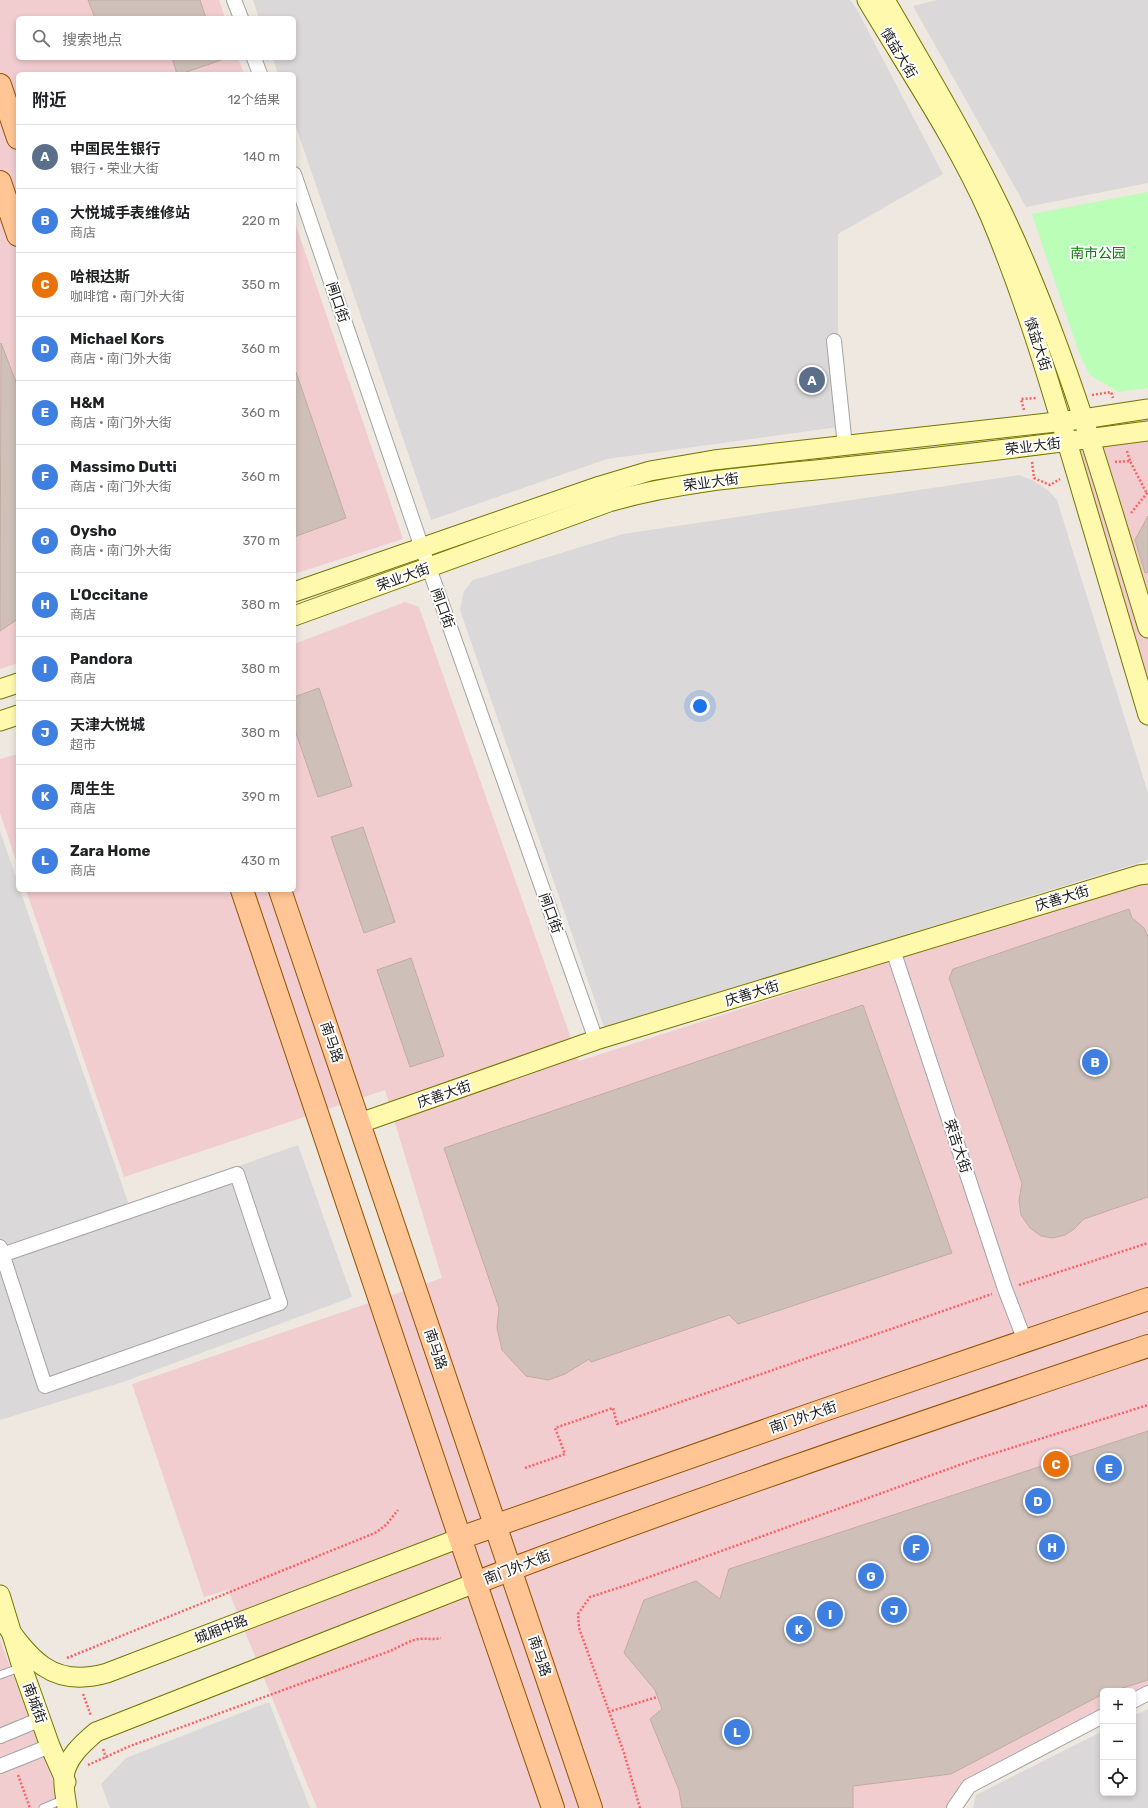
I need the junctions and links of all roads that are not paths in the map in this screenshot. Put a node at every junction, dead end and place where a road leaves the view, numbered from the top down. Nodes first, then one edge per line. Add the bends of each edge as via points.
1 (234, 0) edge
2 (866, 0) edge
3 (885, 0) edge
4 (240, 16) edge
5 (255, 60) edge
6 (259, 72) edge
7 (0, 85) edge
8 (16, 132) edge
9 (296, 180) edge
10 (0, 182) edge
11 (16, 229) edge
12 (834, 341) dead end
13 (1148, 409) edge
14 (1083, 419) junction
15 (1061, 421) junction
16 (1148, 432) edge
17 (1090, 439) junction
18 (1067, 442) junction
19 (845, 446) junction
20 (422, 548) junction
21 (429, 567) junction
22 (296, 591) edge
23 (296, 615) edge
24 (1148, 628) edge
25 (16, 684) edge
26 (0, 689) edge
27 (1148, 714) edge
28 (16, 715) edge
29 (0, 721) edge
30 (1148, 874) edge
31 (243, 892) edge
32 (281, 892) edge
33 (893, 950) junction
34 (596, 1040) junction
35 (360, 1123) junction
36 (1, 1251) edge
37 (1148, 1299) edge
38 (1026, 1341) junction
39 (1148, 1346) edge
40 (495, 1525) junction
41 (460, 1538) junction
42 (510, 1570) junction
43 (475, 1583) junction
44 (0, 1595) edge
45 (0, 1616) edge
46 (12, 1635) junction
47 (22, 1667) junction
48 (0, 1675) edge
49 (1148, 1693) edge
50 (1136, 1699) edge
51 (1100, 1718) edge
52 (41, 1719) junction
53 (0, 1736) edge
54 (50, 1746) junction
55 (0, 1766) edge
56 (64, 1776) junction
57 (70, 1805) edge
58 (43, 1808) edge
59 (552, 1808) edge
60 (591, 1808) edge
61 (954, 1808) edge

1 - 4 street
2 - 15 street, 慎益大街 via 954,146 988,213 1015,277
3 - 14 street, 慎益大街 via 969,145 1002,211 1029,271
5 - 6 street
7 - 8 main road
9 - 20 street, 闸口街
10 - 11 main road
12 - 19 street
13 - 14 street, 荣业大街
14 - 15 street, 荣业大街
14 - 17 street, 慎益大街
15 - 18 street, 慎益大街
15 - 19 street, 荣业大街
16 - 17 street, 荣业大街
17 - 18 street, 荣业大街
17 - 24 street, 慎益大街
18 - 21 street, 荣业大街 via 701,482 642,493 609,502
18 - 27 street, 慎益大街
19 - 20 street, 荣业大街 via 714,460 650,471
20 - 21 street, 闸口街
20 - 22 street, 荣业大街
21 - 23 street, 荣业大街
21 - 34 street, 闸口街
25 - 26 street
28 - 29 street
30 - 33 street, 庆善大街
31 - 41 main road
32 - 35 main road, 南马路
33 - 34 street, 庆善大街
33 - 38 street, 荣吉大街 via 1005,1289
34 - 35 street, 庆善大街
35 - 40 main road, 南马路
36 - 36 street via 237,1174 280,1303 45,1386
37 - 38 main road, 南门外大街
38 - 40 main road, 南门外大街
39 - 42 main road, 南门外大街 via 599,1535
40 - 41 main road, 南门外大街
40 - 42 main road, 南马路
41 - 43 main road
41 - 46 street, 城厢中路 via 92,1677 64,1677 50,1671
42 - 43 main road, 南门外大街
42 - 60 main road, 南马路
43 - 56 street via 96,1732 80,1745 72,1756
43 - 59 main road
44 - 46 street, 南城街
45 - 46 street, 城厢中路
46 - 47 street, 南城街
47 - 48 lane
47 - 52 street, 南城街
49 - 50 street
51 - 61 street via 969,1786
52 - 53 street
52 - 54 street, 南城街
54 - 55 street
54 - 56 street, 南城街
56 - 57 street
57 - 58 lane

